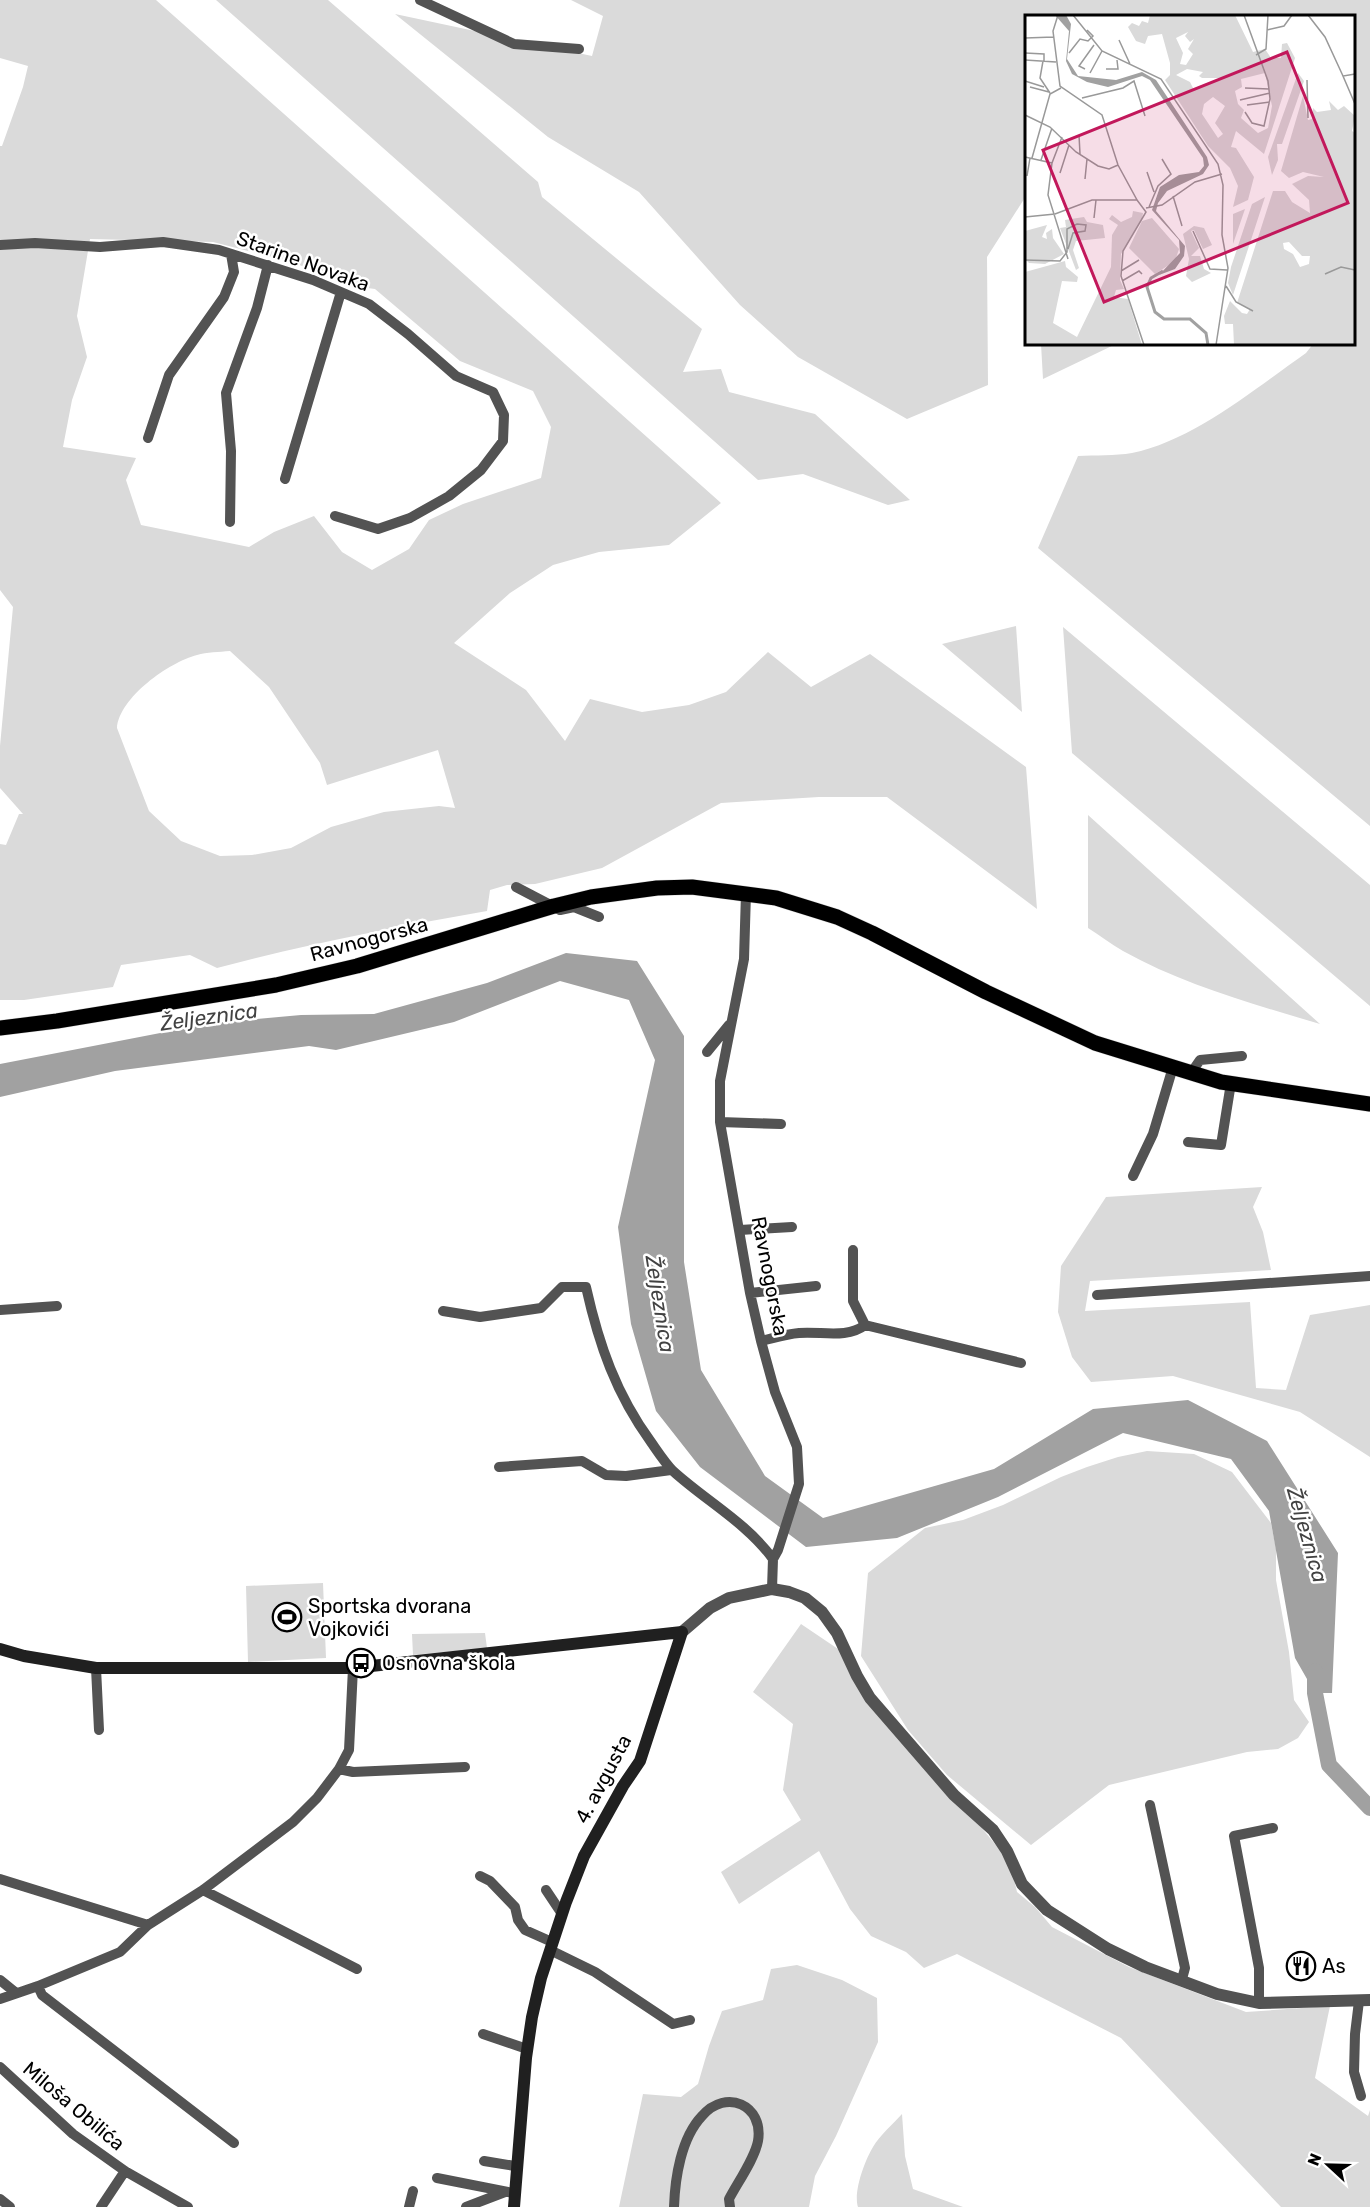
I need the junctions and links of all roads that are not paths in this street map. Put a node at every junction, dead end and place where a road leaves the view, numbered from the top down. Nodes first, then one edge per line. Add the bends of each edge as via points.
1 (420, 0) edge
2 (579, 49) dead end
3 (0, 244) edge
4 (231, 254) junction
5 (268, 265) junction
6 (341, 292) junction
7 (148, 438) dead end
8 (285, 479) dead end
9 (335, 516) dead end
10 (230, 522) dead end
11 (516, 887) dead end
12 (746, 893) junction
13 (554, 906) junction
14 (599, 917) dead end
15 (732, 1023) junction
16 (0, 1029) edge
17 (707, 1052) dead end
18 (1242, 1056) dead end
19 (1173, 1067) junction
20 (1191, 1072) junction
21 (1231, 1083) junction
22 (1370, 1104) edge
23 (720, 1122) junction
24 (781, 1124) dead end
25 (1188, 1142) dead end
26 (1133, 1176) dead end
27 (792, 1227) dead end
28 (740, 1230) junction
29 (853, 1251) dead end
30 (1370, 1276) edge
31 (816, 1286) dead end
32 (750, 1293) junction
33 (1097, 1295) dead end
34 (57, 1306) dead end
35 (0, 1310) edge
36 (443, 1311) dead end
37 (865, 1325) junction
38 (761, 1341) junction
39 (1021, 1363) dead end
40 (499, 1467) dead end
41 (671, 1470) junction
42 (776, 1554) junction
43 (772, 1589) junction
44 (682, 1632) junction
45 (0, 1649) edge
46 (96, 1668) junction
47 (353, 1668) junction
48 (99, 1730) dead end
49 (465, 1767) dead end
50 (339, 1769) junction
51 (1150, 1805) dead end
52 (1273, 1828) dead end
53 (480, 1876) dead end
54 (0, 1879) edge
55 (203, 1890) junction
56 (546, 1890) dead end
57 (562, 1914) junction
58 (148, 1925) junction
59 (551, 1946) junction
60 (357, 1969) dead end
61 (595, 1972) junction
62 (1182, 1979) junction
63 (0, 1980) edge
64 (38, 1986) junction
65 (606, 1987) dead end
66 (16, 1993) junction
67 (0, 1999) edge
68 (1364, 2001) edge
69 (1259, 2003) junction
70 (690, 2020) dead end
71 (483, 2034) dead end
72 (527, 2049) junction
73 (0, 2067) edge
74 (1361, 2096) dead end
75 (234, 2143) dead end
76 (484, 2161) dead end
77 (515, 2166) junction
78 (125, 2171) junction
79 (437, 2178) dead end
80 (413, 2191) dead end
81 (509, 2193) junction
82 (0, 2199) edge
83 (10, 2207) edge
84 (101, 2207) edge
85 (188, 2207) edge
86 (409, 2207) edge
87 (466, 2207) edge
88 (514, 2207) edge
89 (674, 2207) edge
90 (730, 2207) edge

1 - 2 street via 514,44
3 - 4 street, Starine Novaka via 100,247 163,242
4 - 5 street, Starine Novaka
4 - 7 street via 234,272 224,297 169,375
5 - 6 street, Starine Novaka
5 - 10 street via 226,393 231,451
6 - 8 street
6 - 9 street, Starine Novaka via 369,304 456,376 493,392 504,415 503,441 481,470 448,496 410,518 378,529
11 - 13 street
12 - 13 main road, Ravnogorska via 657,888
12 - 15 street, Ravnogorska via 744,958
12 - 19 main road, Ravnogorska via 837,917 1095,1042
13 - 14 street via 560,910 574,907
13 - 16 main road, Ravnogorska via 357,966 276,985
15 - 17 street
15 - 23 street, Ravnogorska via 720,1081
18 - 20 street via 1200,1060
19 - 20 main road, Ravnogorska
19 - 26 street via 1153,1134
20 - 21 main road, Ravnogorska
21 - 22 main road, Ravnogorska
21 - 25 street via 1221,1145
23 - 24 street
23 - 28 street, Ravnogorska
27 - 28 street
28 - 32 street, Ravnogorska
29 - 37 street via 853,1301
30 - 33 street
31 - 32 street
32 - 38 street, Ravnogorska
34 - 35 street
36 - 41 street via 480,1317 541,1308 562,1287 586,1287 609,1368 635,1420
37 - 38 street via 847,1333 799,1333
37 - 39 street
38 - 42 street, Ravnogorska via 775,1392 797,1447 799,1484
40 - 41 street via 582,1461 606,1475
41 - 42 street
42 - 43 street, Ravnogorska
43 - 44 street via 729,1598 710,1608
43 - 62 street via 805,1598 822,1612 870,1698 954,1796 993,1830 1031,1896 1108,1949
44 - 47 main road
44 - 57 main road, 4. avgusta via 640,1761 584,1856
45 - 46 main road
46 - 47 main road
46 - 48 street
47 - 50 street via 349,1750
49 - 50 street via 353,1772
50 - 55 street via 293,1822
51 - 62 street via 1185,1968
52 - 69 street via 1234,1836 1259,1968
53 - 59 street via 515,1907 525,1930
54 - 58 street
55 - 58 street
55 - 60 street
56 - 57 street
57 - 59 main road, 4. avgusta
58 - 64 street via 120,1952
59 - 61 street
59 - 72 main road, 4. avgusta
61 - 65 street
61 - 70 street via 673,2024
62 - 69 street via 1217,1994
63 - 66 street
64 - 66 street
64 - 75 street via 42,1995
66 - 67 street
68 - 69 street
68 - 74 street via 1355,2034 1354,2072
71 - 72 street
72 - 77 main road, 4. avgusta
73 - 78 street, Miloša Obilića via 73,2134
76 - 77 street
77 - 81 main road, 4. avgusta
78 - 84 street, Miloša Obilića
78 - 85 street, Miloša Obilića
79 - 81 street
80 - 86 street
81 - 87 street
81 - 88 main road, 4. avgusta
82 - 83 street
89 - 90 street via 681,2158 694,2126 719,2102 733,2101 751,2113 758,2129 755,2150 729,2199

